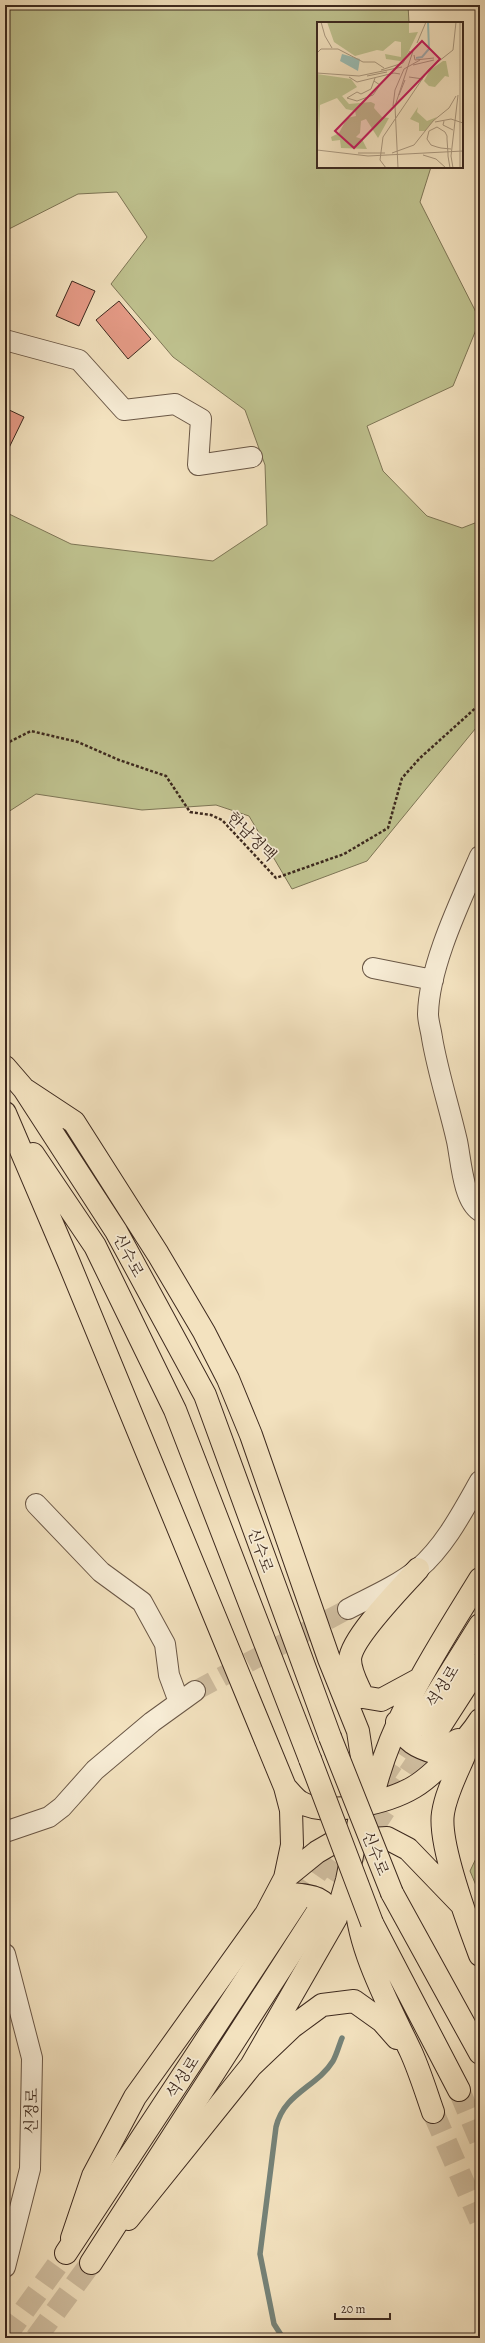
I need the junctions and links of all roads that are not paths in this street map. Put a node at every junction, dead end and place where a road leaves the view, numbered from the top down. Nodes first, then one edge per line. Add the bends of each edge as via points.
1 (5, 340) edge
2 (252, 457) dead end
3 (480, 856) edge
4 (373, 968) dead end
5 (434, 980) junction
6 (5, 1067) edge
7 (24, 1089) junction
8 (5, 1112) edge
9 (480, 1211) edge
10 (480, 1481) edge
11 (36, 1504) dead end
12 (418, 1569) junction
13 (480, 1578) edge
14 (348, 1609) tunnel mouth
15 (480, 1625) edge
16 (329, 1659) junction
17 (480, 1664) edge
18 (418, 1680) junction
19 (363, 1697) junction
20 (476, 1726) edge
21 (416, 1729) junction
22 (285, 1787) junction
23 (367, 1803) junction
24 (5, 1832) edge
25 (360, 1840) junction
26 (285, 1878) junction
27 (297, 1902) tunnel mouth
28 (462, 1906) junction
29 (266, 1914) junction
30 (327, 1915) junction
31 (5, 1954) edge
32 (480, 1955) edge
33 (480, 2053) edge
34 (412, 2054) junction
35 (251, 2066) junction
36 (459, 2090) tunnel mouth
37 (433, 2112) tunnel mouth
38 (5, 2267) edge

1 - 2 street via 79,360 124,410 176,404 201,419 198,465
3 - 5 street via 450,925
4 - 5 street
5 - 9 street via 428,1014 435,1054 466,1189 474,1208
6 - 7 main road, 신수로
7 - 16 main road via 74,1122 204,1332 228,1379 251,1435
7 - 33 main road, 신수로, bridge via 116,1231 204,1395 330,1737 392,1893
8 - 22 main road
8 - 36 main road, 신수로, bridge via 95,1246 175,1410 372,1923
10 - 12 street via 444,1540
11 - 24 street via 101,1572 142,1602 165,1644 169,1675 187,1696 95,1770 62,1807 49,1817
12 - 14 street
12 - 19 main road via 352,1649 350,1660 353,1675
13 - 18 main road
15 - 21 main road, 석성로
16 - 19 main road via 353,1691
16 - 23 main road via 358,1731
17 - 21 main road, 석성로
18 - 19 main road via 381,1700
18 - 21 main road
20 - 21 main road via 436,1753 417,1747 402,1734
20 - 23 main road via 415,1787 401,1794
20 - 28 main road via 442,1815 446,1847
21 - 23 main road via 381,1762
22 - 23 main road via 299,1802 319,1808 352,1808
22 - 26 main road via 291,1810 292,1845
23 - 25 main road
25 - 26 main road via 336,1841 317,1852
25 - 28 main road via 387,1838 408,1849
25 - 30 main road
25 - 34 main road via 356,1888 357,1921 384,1997
26 - 29 main road
27 - 29 main road, 석성로 via 66,2253 93,2176 135,2097
28 - 32 main road
29 - 30 main road via 291,1894 315,1896 328,1906
30 - 35 main road
30 - 35 main road, 석성로 via 91,2263 163,2178
31 - 38 street, 신정로 via 32,2058 30,2170
34 - 35 main road via 382,2021 354,2001 322,2005 292,2027
34 - 37 main road

